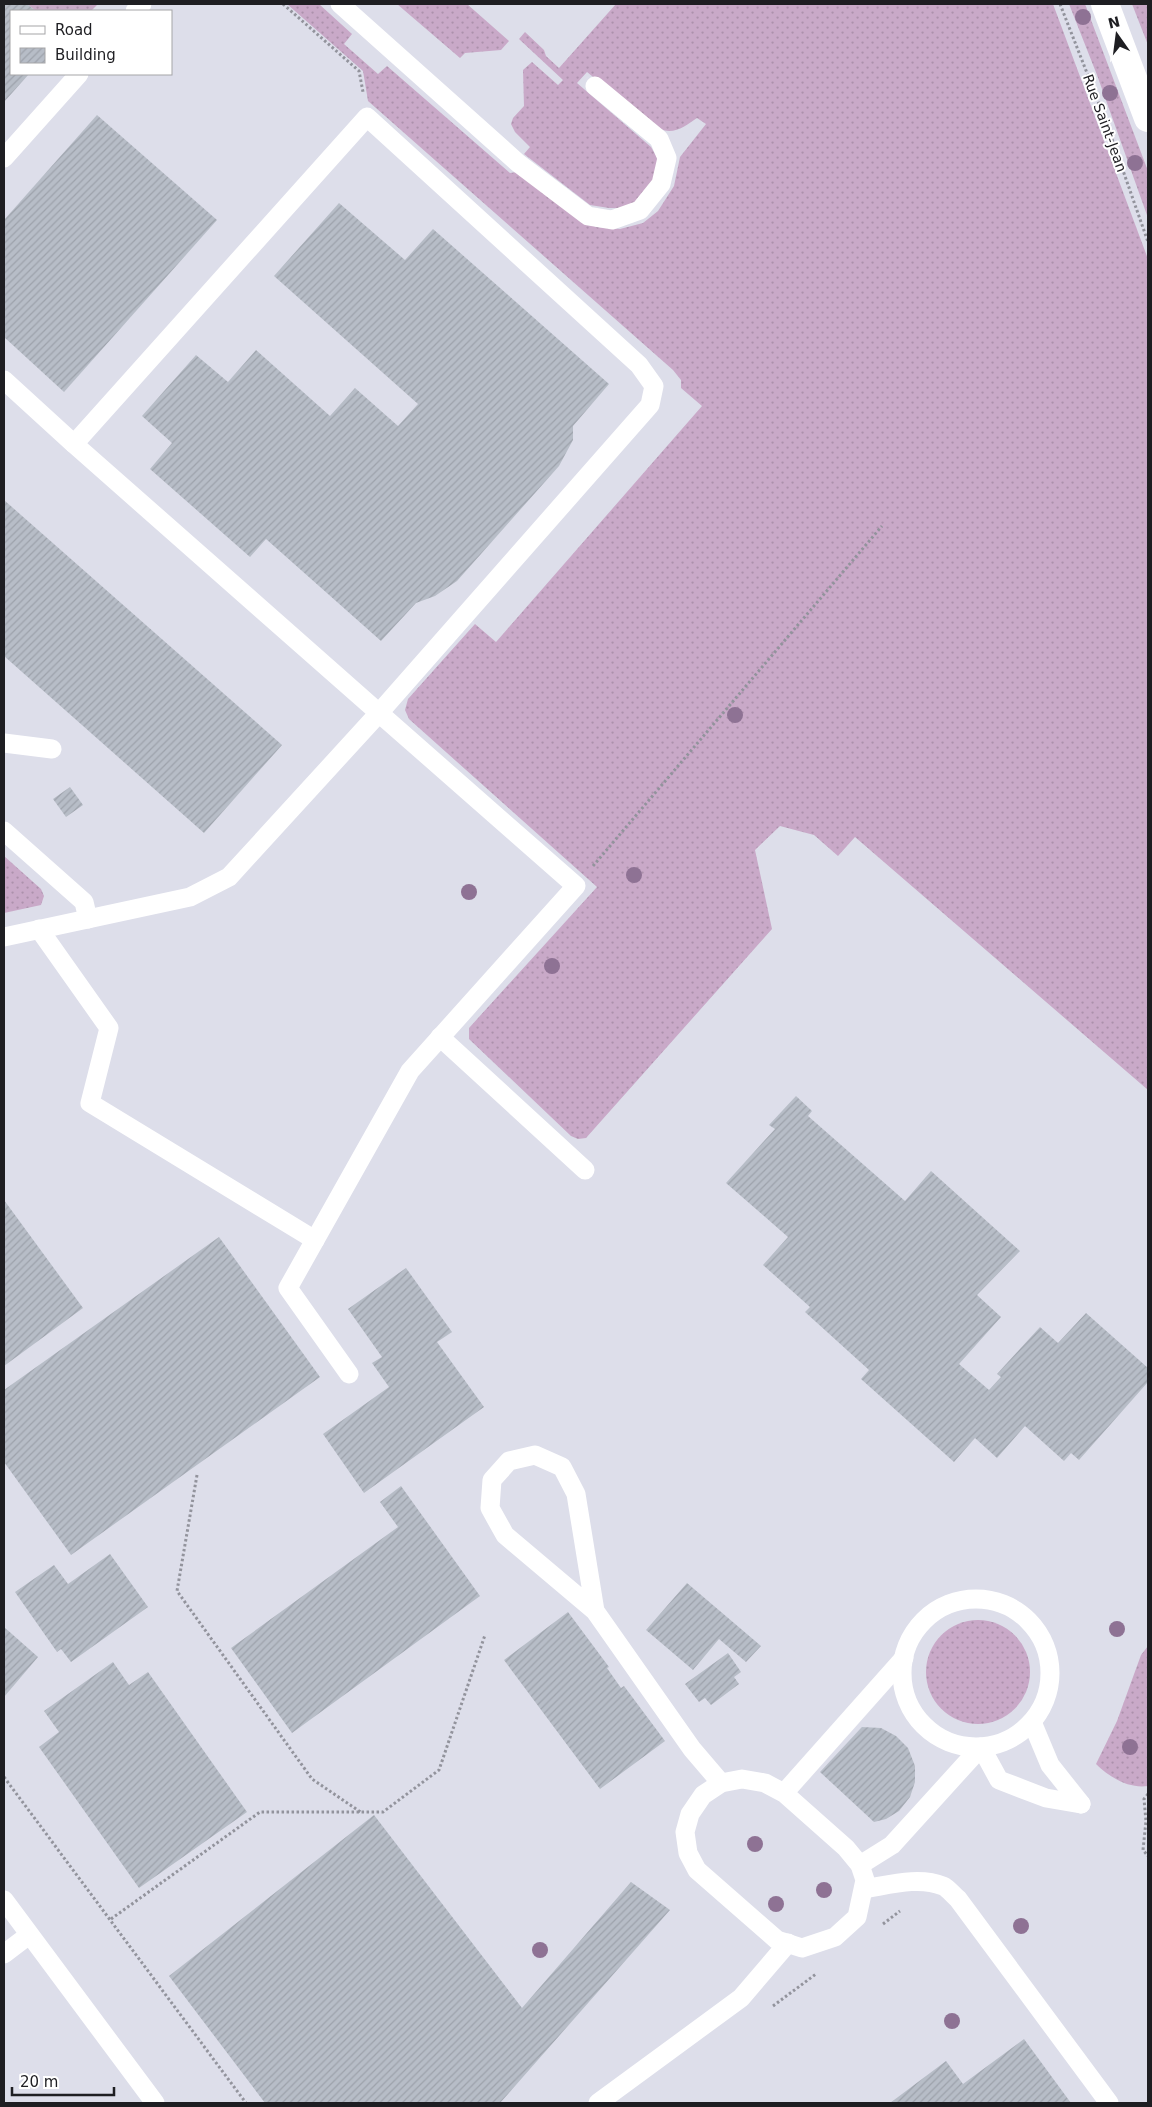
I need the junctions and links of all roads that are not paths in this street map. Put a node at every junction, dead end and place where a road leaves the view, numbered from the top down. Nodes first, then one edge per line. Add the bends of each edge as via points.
1 (340, 4) edge
2 (1105, 4) edge
3 (78, 75) edge
4 (595, 86) dead end
5 (1148, 118) edge
6 (4, 158) edge
7 (4, 380) edge
8 (74, 444) junction
9 (379, 712) junction
10 (4, 743) edge
11 (52, 749) dead end
12 (4, 831) edge
13 (88, 919) junction
14 (39, 929) junction
15 (4, 937) edge
16 (440, 1037) junction
17 (585, 1170) dead end
18 (315, 1240) junction
19 (349, 1374) dead end
20 (595, 1610) junction
21 (904, 1658) junction
22 (1032, 1722) junction
23 (981, 1747) junction
24 (721, 1784) junction
25 (784, 1793) junction
26 (860, 1865) junction
27 (864, 1889) junction
28 (4, 1900) edge
29 (29, 1935) junction
30 (788, 1943) junction
31 (4, 1954) edge
32 (155, 2103) edge
33 (598, 2103) edge
34 (1109, 2103) edge

1 - 4 lane via 518,163 588,216 612,220 640,210 661,184 667,158 659,139
2 - 5 street
3 - 6 lane
7 - 8 lane
8 - 9 lane
8 - 9 lane via 367,117 639,364 654,386 650,405
9 - 13 lane via 229,877 190,897
9 - 16 lane via 576,886
10 - 11 lane
12 - 13 lane via 84,902
13 - 14 lane
14 - 15 lane
14 - 18 lane via 109,1028 90,1103
16 - 17 lane
16 - 18 lane via 410,1071
18 - 19 lane via 288,1288
20 - 20 lane via 576,1494 562,1467 535,1455 509,1461 492,1480 490,1508 505,1535
20 - 24 lane via 692,1749
21 - 22 lane via 910,1640 921,1624 953,1603 991,1600 1009,1607 1026,1618 1038,1632 1047,1649 1051,1668 1043,1706
21 - 23 lane via 902,1678 914,1714 927,1729 943,1739 962,1746
21 - 25 lane
22 - 23 lane via 1018,1735
22 - 23 lane via 1050,1765 1082,1804 1046,1798 999,1780
23 - 26 lane via 892,1845
24 - 25 lane via 742,1779 765,1783
24 - 30 lane via 703,1795 690,1814 685,1832 688,1852 698,1870 777,1940
25 - 26 lane via 846,1848
26 - 27 lane
27 - 30 lane via 857,1918 835,1937 802,1948
27 - 34 lane via 910,1882 944,1886 958,1899
28 - 29 lane
29 - 31 lane
29 - 32 lane
30 - 33 lane via 741,1998

